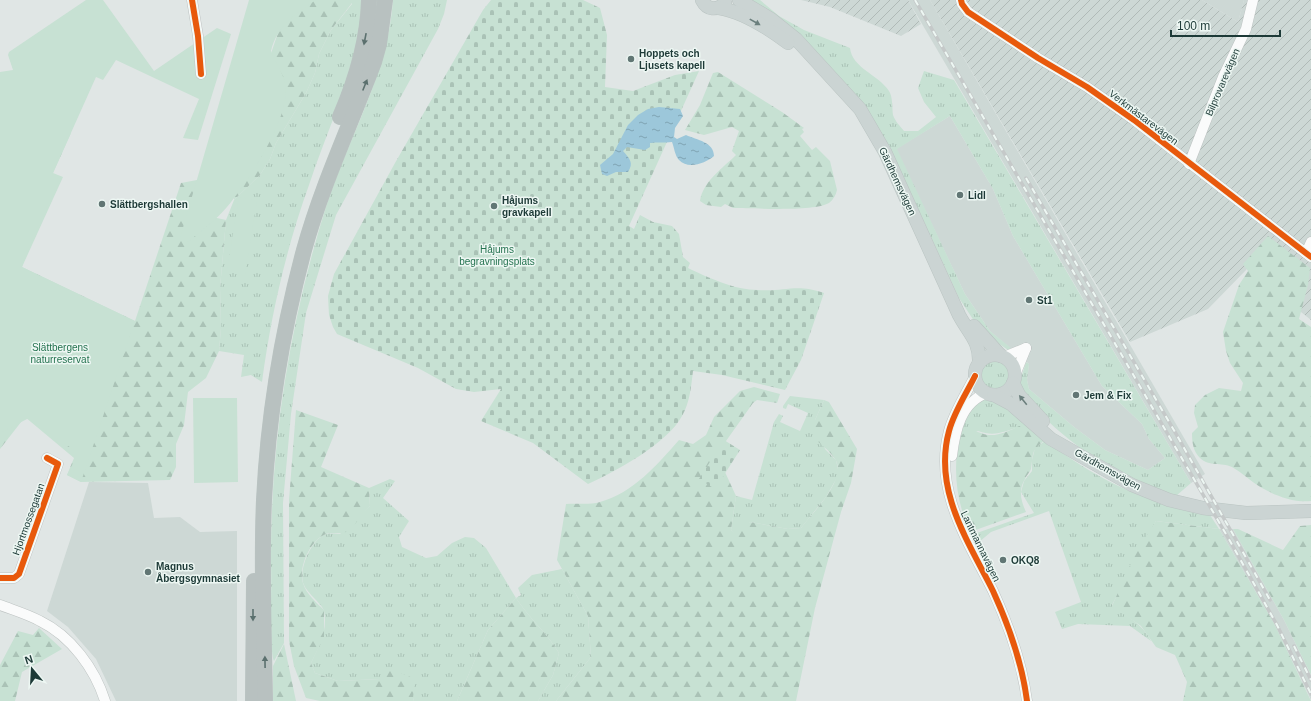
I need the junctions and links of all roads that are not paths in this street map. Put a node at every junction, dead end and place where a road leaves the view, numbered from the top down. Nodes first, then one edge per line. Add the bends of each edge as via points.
1 (192, 0) edge
2 (369, 0) edge
3 (385, 0) edge
4 (739, 0) edge
5 (961, 0) edge
6 (1252, 0) edge
7 (701, 1) edge
8 (723, 4) edge
9 (826, 71) junction
10 (201, 74) dead end
11 (1189, 164) junction
12 (1311, 242) edge
13 (1309, 255) edge
14 (954, 302) junction
15 (1002, 357) junction
16 (979, 363) junction
17 (975, 376) junction
18 (1014, 379) junction
19 (990, 394) junction
20 (1069, 448) junction
21 (47, 458) dead end
22 (949, 492) junction
23 (1311, 511) edge
24 (0, 578) edge
25 (0, 604) edge
26 (102, 701) edge
27 (253, 701) edge
28 (265, 701) edge
29 (1027, 701) edge

1 - 10 street
2 -> 27 highway via 362,52 299,235 284,291 268,373 255,500
28 -> 3 highway via 264,500 278,374 304,250 329,171 374,62
4 - 9 main road, Gärdhemsvägen via 771,19 796,39
5 - 11 street, Verkmästarevägen via 968,12 1087,87 1145,128
6 - 11 street, Bilprovarevägen via 1246,29
7 - 8 main road, Gärdhemsvägen via 710,8
8 -> 9 main road, Gärdhemsvägen via 768,30
9 - 14 main road, Gärdhemsvägen via 860,109 885,152
11 - 13 street, Verkmästarevägen
12 - 13 street
14 - 15 main road, Gärdhemsvägen via 978,333
14 - 16 main road, Gärdhemsvägen via 978,345
15 - 16 main road via 989,356
15 - 18 main road via 1012,365
15 - 18 street via 1026,348
16 - 17 main road
17 - 19 main road via 978,386
17 - 22 street, Lantmannavägen via 949,431 946,479
18 - 19 main road via 1007,391
20 -> 18 main road, Gärdhemsvägen via 1019,395
19 - 20 main road, Gärdhemsvägen via 1010,404 1051,438
19 - 22 street, Lantmannavägen via 973,400 958,426
20 - 23 main road, Gärdhemsvägen via 1132,485 1169,500 1203,508 1246,513
21 - 24 street, Hjortmossegatan via 58,464 19,574 14,578
22 - 29 street, Lantmannavägen via 958,523 1011,635
25 - 26 street via 41,621 63,638 90,668

